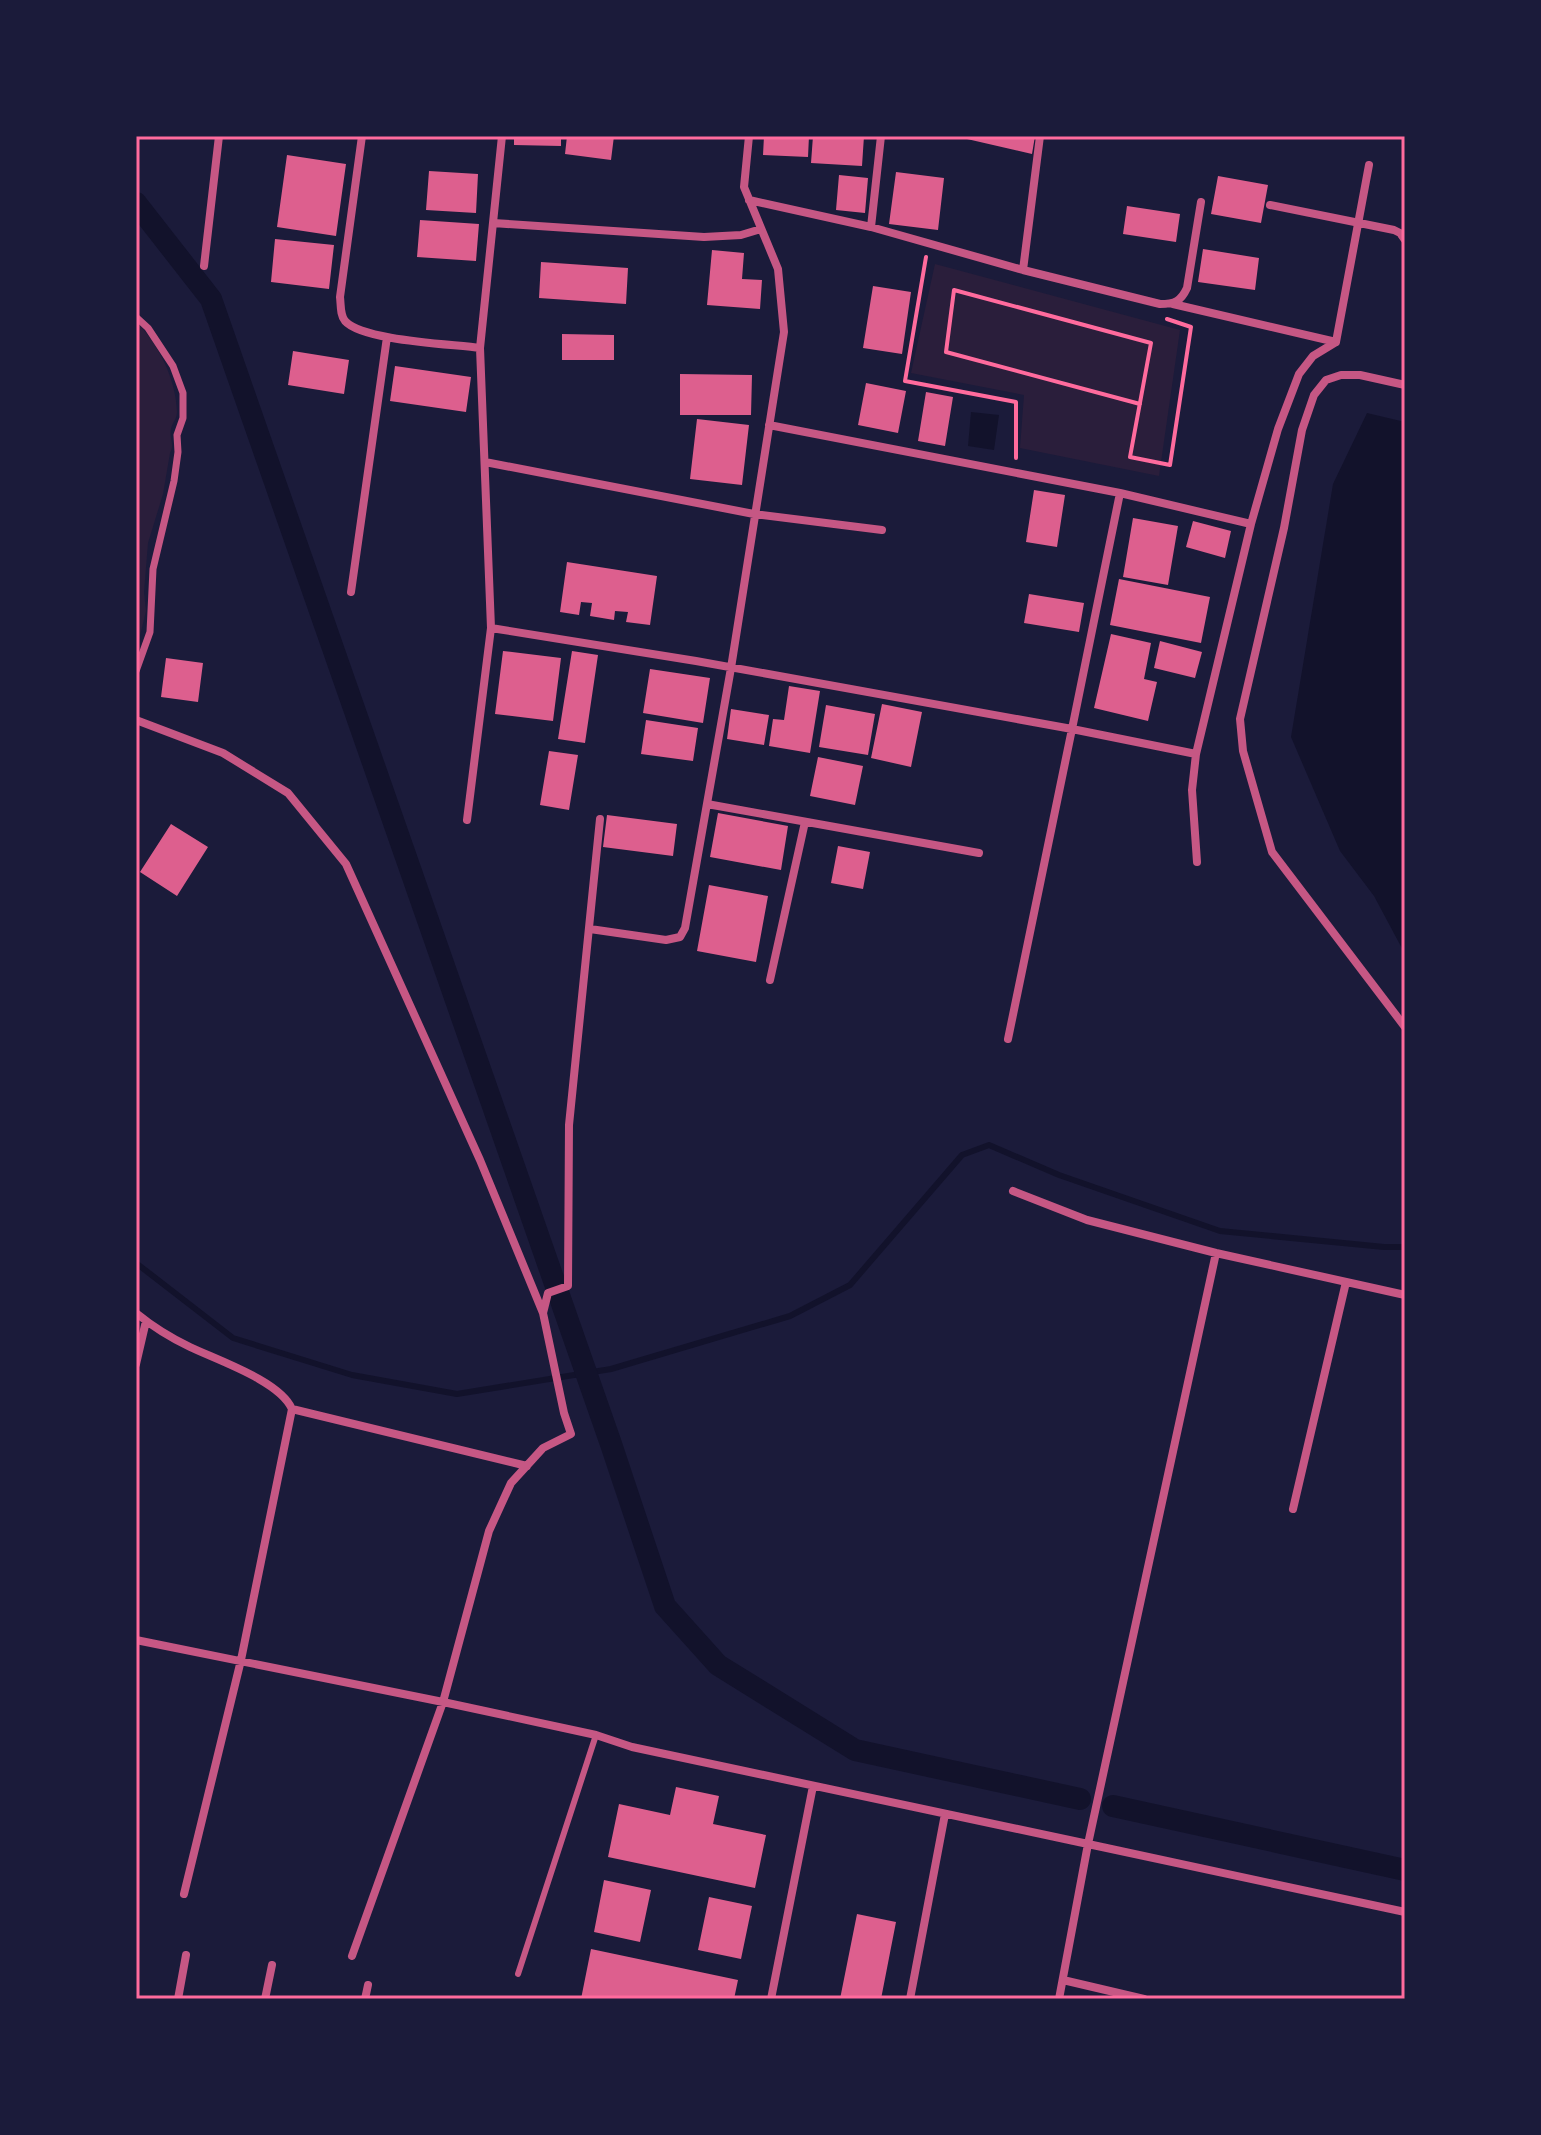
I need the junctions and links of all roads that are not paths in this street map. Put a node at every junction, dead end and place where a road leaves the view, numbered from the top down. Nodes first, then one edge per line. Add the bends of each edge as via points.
1 (219, 136) edge
2 (362, 136) edge
3 (502, 136) edge
4 (749, 136) edge
5 (881, 136) edge
6 (1040, 136) edge
7 (1369, 165) dead end
8 (749, 200) junction
9 (1201, 202) dead end
10 (1270, 205) dead end
11 (493, 223) junction
12 (1359, 223) junction
13 (871, 227) junction
14 (761, 229) junction
15 (1405, 240) edge
16 (204, 266) dead end
17 (1023, 270) junction
18 (1173, 304) junction
19 (136, 317) edge
20 (387, 337) junction
21 (1336, 342) junction
22 (480, 348) junction
23 (1405, 385) edge
24 (769, 425) junction
25 (485, 462) junction
26 (1120, 493) junction
27 (754, 514) junction
28 (1251, 524) junction
29 (882, 530) dead end
30 (351, 592) dead end
31 (491, 628) junction
32 (731, 668) junction
33 (136, 671) edge
34 (136, 720) edge
35 (1072, 729) junction
36 (1196, 754) junction
37 (707, 804) junction
38 (600, 819) dead end
39 (467, 820) dead end
40 (805, 822) junction
41 (979, 853) dead end
42 (1197, 862) dead end
43 (590, 929) junction
44 (770, 980) dead end
45 (1405, 1027) edge
46 (1008, 1039) dead end
47 (1013, 1191) dead end
48 (1216, 1253) junction
49 (1346, 1282) junction
50 (1405, 1295) edge
51 (136, 1313) edge
52 (543, 1313) junction
53 (146, 1321) junction
54 (136, 1364) edge
55 (292, 1409) junction
56 (527, 1466) junction
57 (1293, 1509) dead end
58 (136, 1640) edge
59 (241, 1660) junction
60 (443, 1702) junction
61 (596, 1735) junction
62 (813, 1786) junction
63 (945, 1814) junction
64 (1088, 1844) junction
65 (184, 1894) dead end
66 (1405, 1912) edge
67 (186, 1955) dead end
68 (352, 1956) dead end
69 (272, 1965) dead end
70 (518, 1974) dead end
71 (1063, 1980) junction
72 (368, 1985) dead end
73 (178, 1999) edge
74 (265, 1999) edge
75 (365, 1999) edge
76 (771, 1999) edge
77 (910, 1999) edge
78 (1059, 1999) edge
79 (1144, 1999) edge

1 - 16 street
2 - 20 street via 340,297 342,317 358,329
3 - 11 street
4 - 8 street via 744,187
5 - 13 street
6 - 17 street
7 - 12 street
8 - 13 street
8 - 14 street
9 - 18 street via 1187,288
10 - 12 street
11 - 14 street via 704,237
11 - 22 street
12 - 15 street via 1394,230
12 - 21 street
13 - 17 street
14 - 24 street via 778,269 784,332
17 - 18 street
18 - 21 street
19 - 33 street via 173,366 183,393 183,418 153,569 150,632
20 - 22 street
20 - 30 street
21 - 28 street via 1313,356 1299,374
22 - 25 street
23 - 45 street via 1341,375 1326,380 1314,395 1240,719 1243,751 1272,852
24 - 26 street
24 - 27 street
25 - 27 street
25 - 31 street
26 - 28 street
26 - 35 street
27 - 29 street
27 - 32 street
28 - 36 street
31 - 32 street
31 - 39 street
32 - 35 street
32 - 37 street
34 - 52 street via 223,753 288,793 346,864
35 - 36 street
35 - 46 street
36 - 42 street via 1192,790
37 - 40 street
37 - 43 street via 680,937 666,940
38 - 43 street
40 - 41 street
40 - 44 street
43 - 52 street via 569,1125 568,1286 548,1293
47 - 48 street via 1087,1220
48 - 49 street
48 - 64 street
49 - 50 street
49 - 57 street
51 - 53 street
52 - 56 street via 571,1434 543,1448
53 - 54 street
53 - 55 street via 241,1369 287,1398
55 - 56 street
55 - 59 street
56 - 60 street via 511,1483 489,1531
58 - 59 street
59 - 60 street
59 - 65 street
60 - 61 street
60 - 68 street
61 - 62 street
61 - 70 lane
62 - 63 street
62 - 76 street
63 - 64 street
63 - 77 street
64 - 66 street
64 - 71 street
67 - 73 street
69 - 74 street
71 - 78 street
71 - 79 street
72 - 75 street

